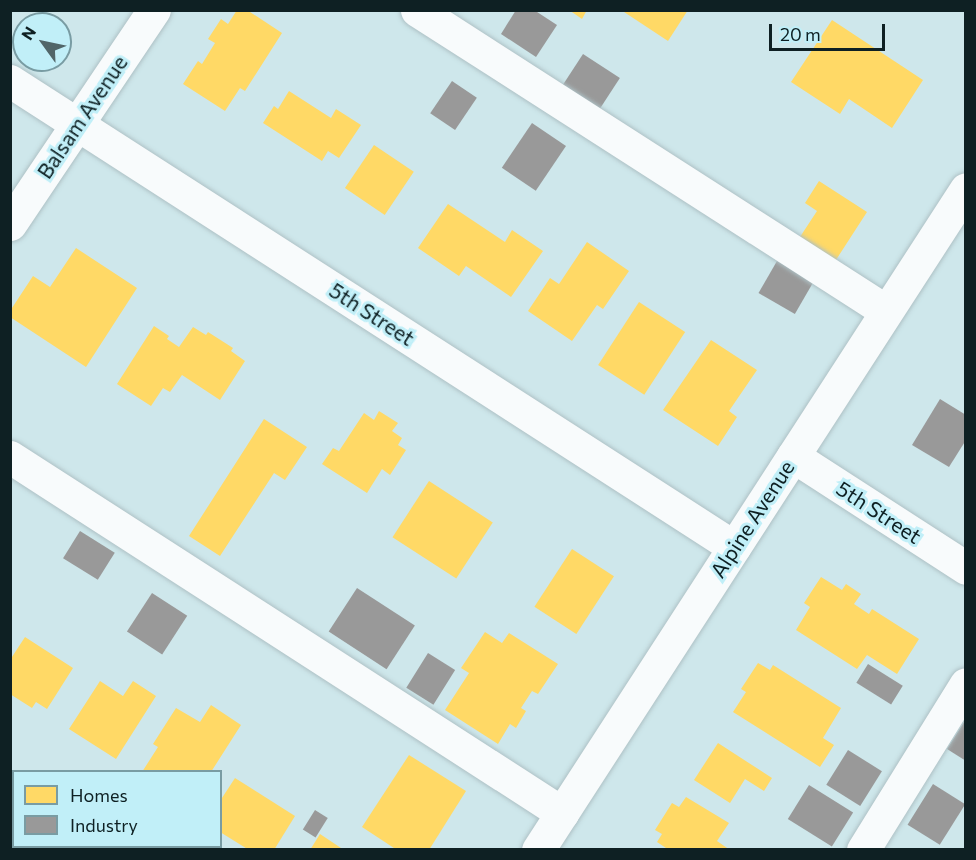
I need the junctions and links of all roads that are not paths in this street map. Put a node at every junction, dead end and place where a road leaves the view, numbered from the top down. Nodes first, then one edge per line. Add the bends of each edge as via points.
1 (154, 10) edge
2 (417, 10) edge
3 (10, 81) edge
4 (78, 124) junction
5 (966, 189) edge
6 (10, 224) edge
7 (886, 311) junction
8 (10, 456) edge
9 (793, 456) junction
10 (734, 547) junction
11 (966, 568) edge
12 (966, 684) edge
13 (562, 813) junction
14 (538, 849) edge
15 (863, 849) edge

1 - 4 street, Balsam Avenue
2 - 7 street
3 - 4 street, 5th Street
4 - 6 street, Balsam Avenue
4 - 10 street, 5th Street
5 - 7 street, Alpine Avenue
7 - 9 street, Alpine Avenue
8 - 13 street
9 - 10 street, Alpine Avenue
9 - 11 street, 5th Street
10 - 13 street, Alpine Avenue
12 - 15 street
13 - 14 street, Alpine Avenue

